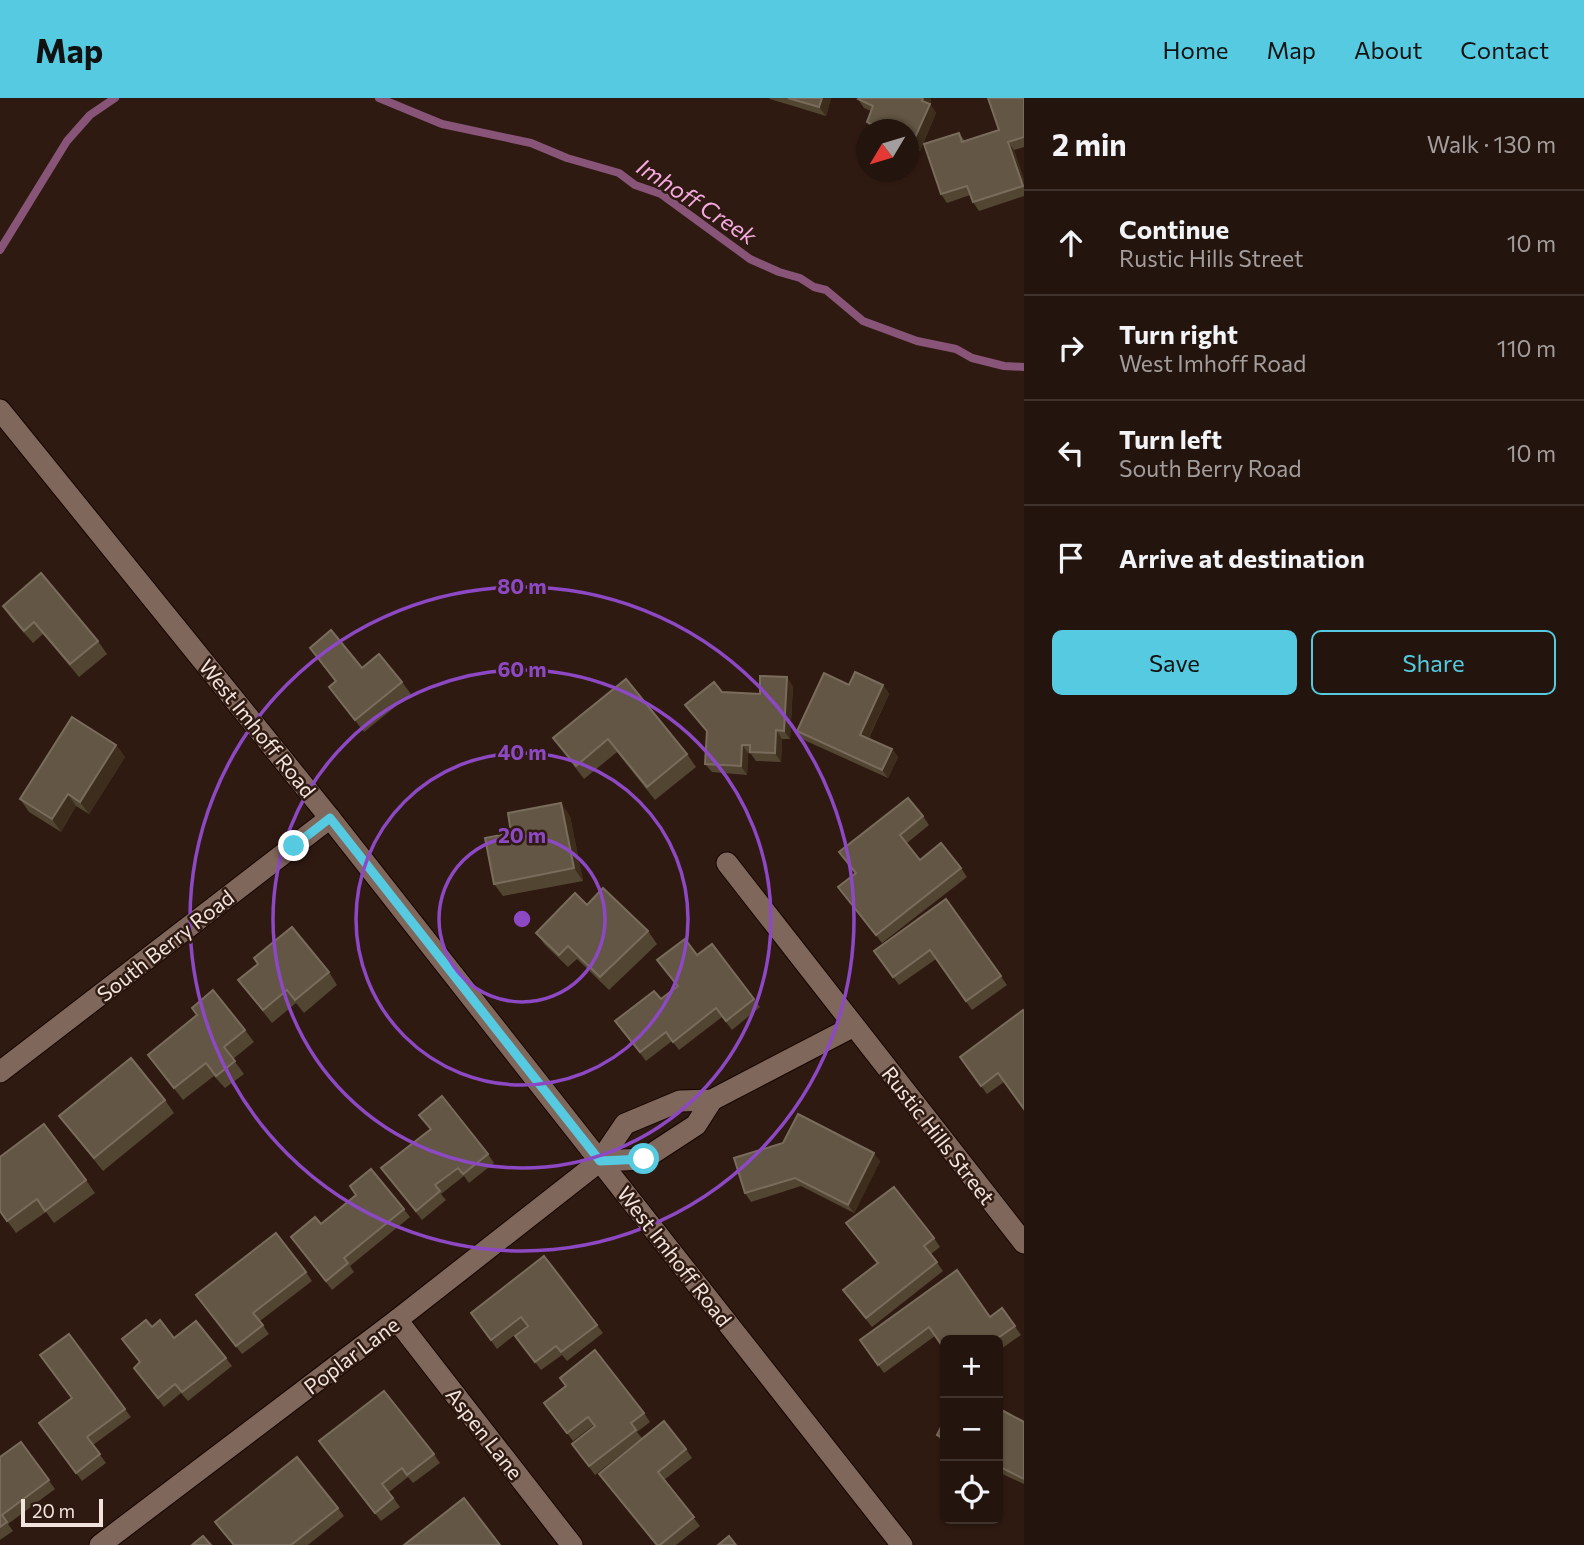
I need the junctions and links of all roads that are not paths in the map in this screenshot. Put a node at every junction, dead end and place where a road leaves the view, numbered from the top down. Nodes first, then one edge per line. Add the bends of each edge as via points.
1 (0, 410) edge
2 (330, 818) junction
3 (727, 863) dead end
4 (854, 1026) junction
5 (0, 1072) edge
6 (712, 1100) junction
7 (600, 1161) junction
8 (1024, 1244) edge
9 (397, 1320) junction
10 (100, 1545) edge
11 (572, 1545) edge
12 (902, 1545) edge

1 - 2 street, West Imhoff Road
2 - 5 street, South Berry Road
2 - 7 street, West Imhoff Road
3 - 4 street, Rustic Hills Street
4 - 6 street
4 - 8 street, Rustic Hills Street
6 - 7 street via 696,1125 644,1159
6 - 7 street via 680,1101 625,1124
7 - 9 street, Poplar Lane
7 - 12 street, West Imhoff Road
9 - 10 street, Poplar Lane
9 - 11 street, Aspen Lane

